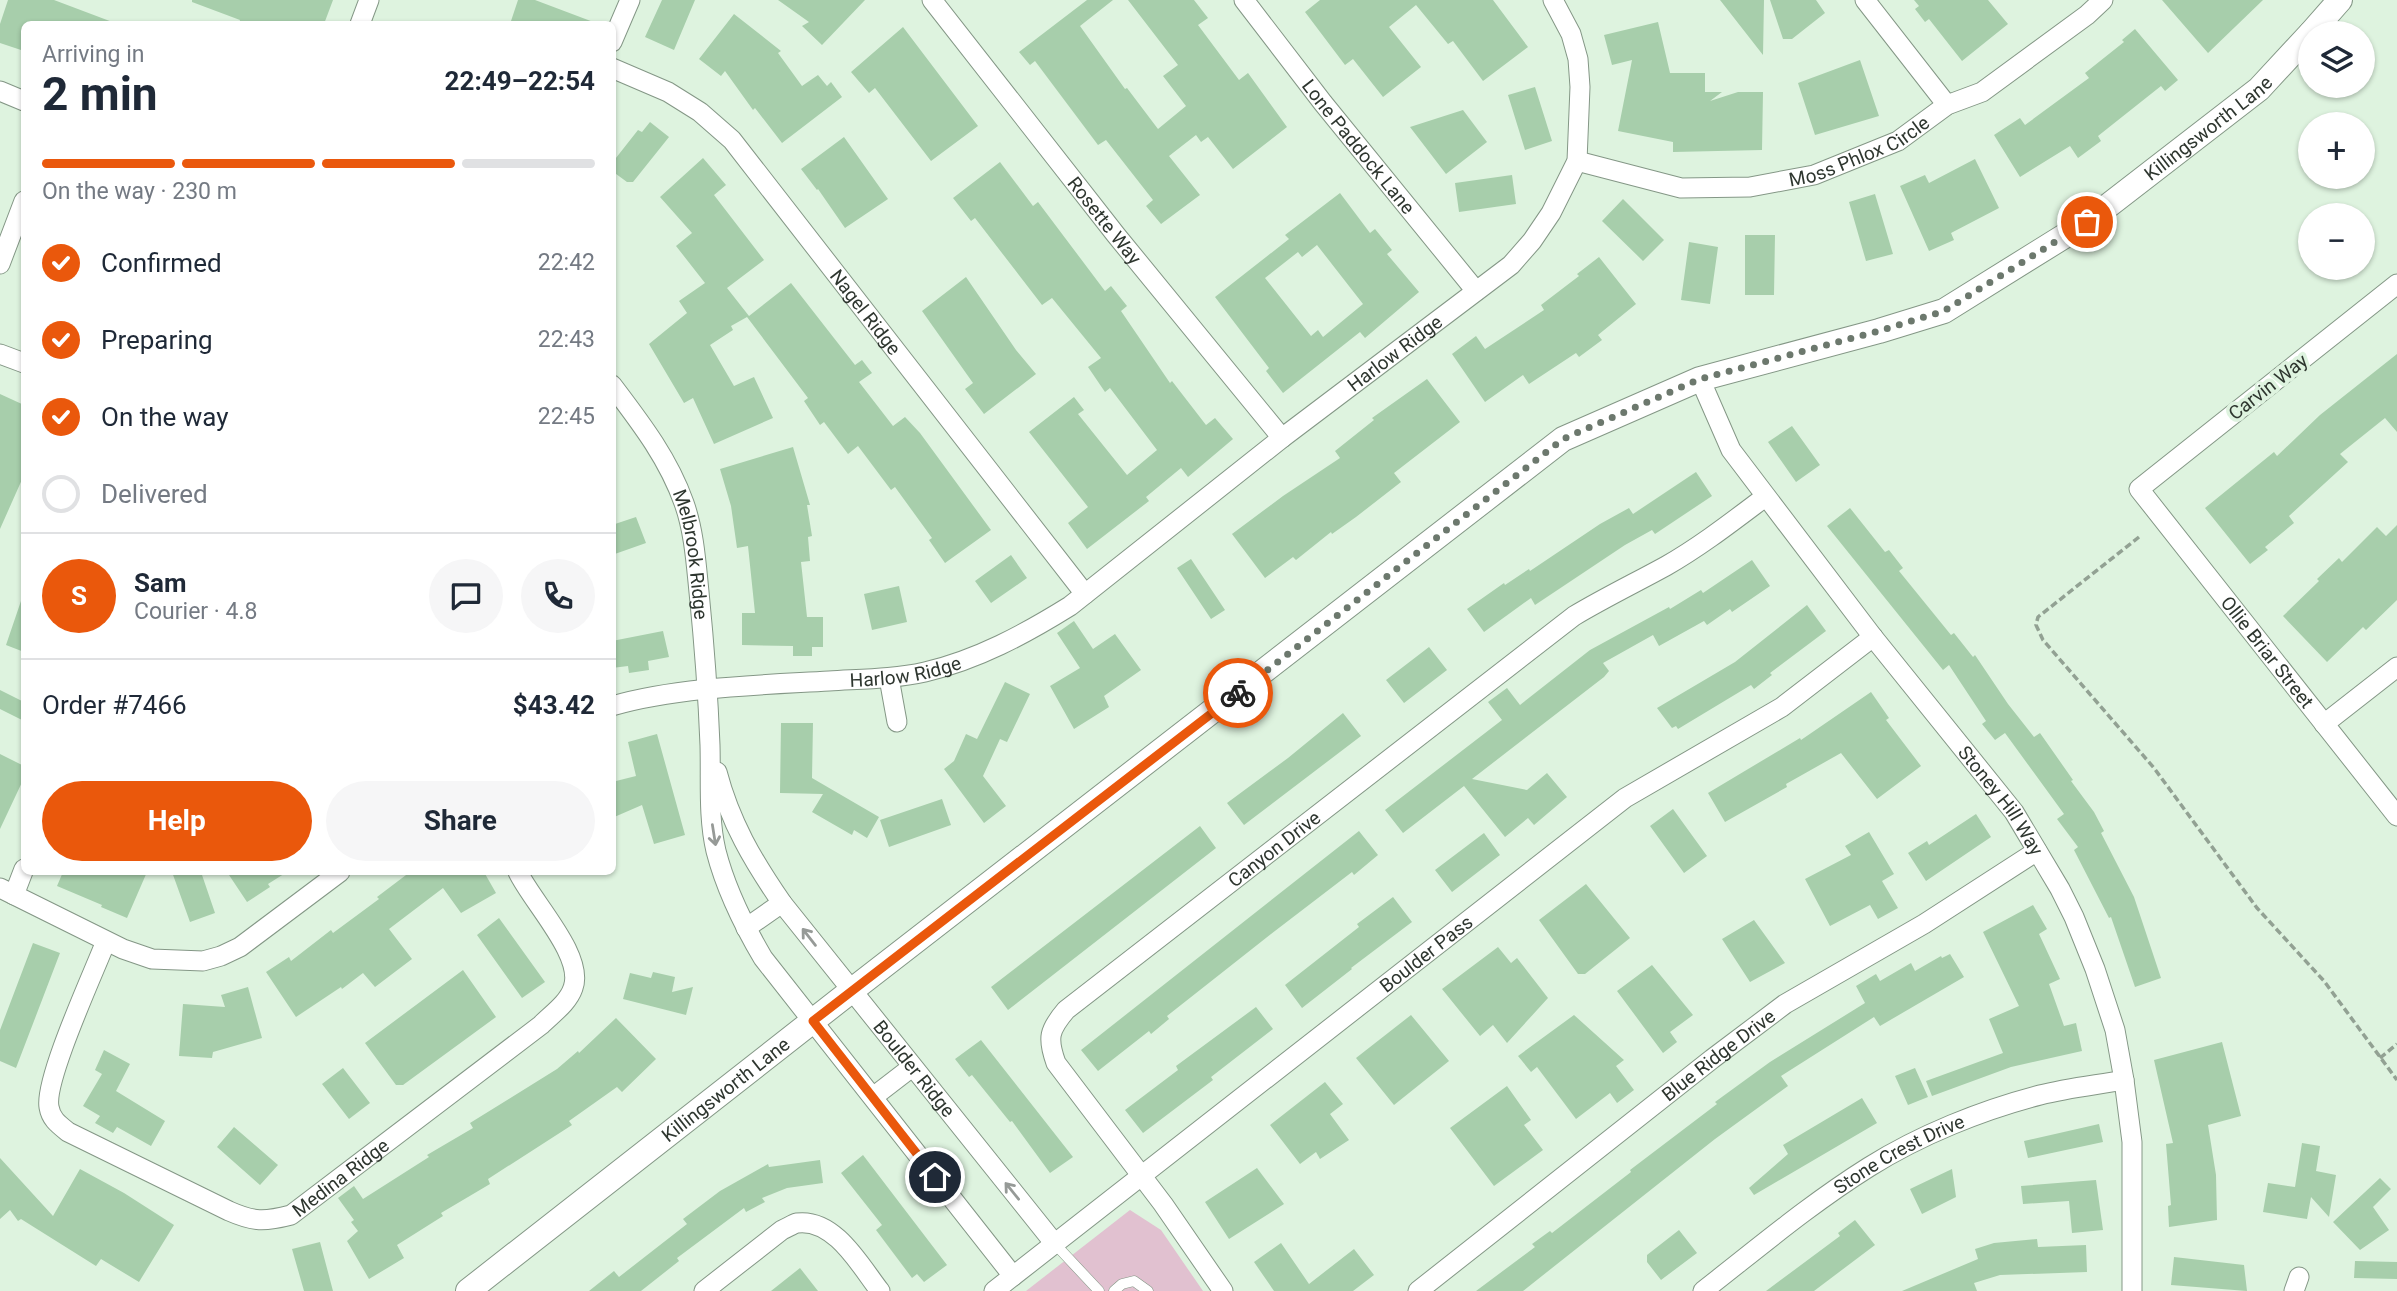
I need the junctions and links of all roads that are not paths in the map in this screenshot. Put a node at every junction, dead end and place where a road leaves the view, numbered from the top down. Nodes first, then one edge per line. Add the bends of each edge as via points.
1 (369, 0) edge
2 (630, 0) edge
3 (932, 0) edge
4 (1244, 0) edge
5 (1553, 0) edge
6 (1865, 0) edge
7 (2104, 0) edge
8 (2340, 0) edge
9 (361, 21) edge
10 (2321, 21) edge
11 (616, 33) edge
12 (2298, 47) edge
13 (616, 70) edge
14 (0, 91) edge
15 (21, 100) edge
16 (1947, 105) junction
17 (1577, 161) junction
18 (21, 209) edge
19 (0, 264) edge
20 (2397, 284) edge
21 (1476, 291) junction
22 (0, 354) edge
23 (21, 362) edge
24 (1700, 379) junction
25 (616, 390) edge
26 (1282, 439) junction
27 (2139, 489) joint
28 (1765, 497) junction
29 (1085, 594) junction
30 (1873, 637) junction
31 (2397, 667) edge
32 (889, 678) junction
33 (706, 691) junction
34 (616, 705) edge
35 (897, 722) dead end
36 (2324, 724) junction
37 (710, 743) junction
38 (2397, 816) edge
39 (2037, 851) junction
40 (21, 873) edge
41 (336, 875) edge
42 (520, 875) edge
43 (7, 891) edge
44 (782, 903) junction
45 (746, 928) junction
46 (106, 941) junction
47 (851, 991) junction
48 (813, 1021) junction
49 (912, 1068) junction
50 (2124, 1080) junction
51 (873, 1097) junction
52 (1142, 1176) junction
53 (1055, 1244) junction
54 (1013, 1276) junction
55 (468, 1291) edge
56 (704, 1291) edge
57 (880, 1291) edge
58 (994, 1291) edge
59 (1099, 1291) edge
60 (1114, 1291) edge
61 (1148, 1291) edge
62 (1223, 1291) edge
63 (1418, 1291) edge
64 (1703, 1291) edge
65 (2132, 1291) edge

1 - 9 street
2 - 11 street
3 - 26 street, Rosette Way
4 - 21 street, Lone Paddock Lane
5 - 17 street via 1578,59
6 - 16 street
7 - 16 street, Moss Phlox Circle via 1982,92
8 - 10 street, Killingsworth Lane
12 - 24 street, Killingsworth Lane via 2259,89 2087,222 1944,311
13 - 29 street, Nagel Ridge via 668,92 732,140
14 - 15 street
16 - 17 street, Moss Phlox Circle via 1898,141 1814,176 1750,187 1681,188
17 - 21 street, Harlow Ridge via 1532,241 1511,265
18 - 19 street
20 - 27 street, Carvin Way
21 - 26 street, Harlow Ridge
22 - 23 street
24 - 28 street, Stoney Hill Way via 1731,450
24 - 47 street, Killingsworth Lane via 1563,439
25 - 33 street, Melbrook Ridge via 653,439 684,503 693,540
26 - 29 street, Harlow Ridge
27 - 36 street, Ollie Briar Street
28 - 30 street, Stoney Hill Way
28 - 52 street, Canyon Drive via 1667,565 1574,615 1066,1010 1050,1034 1056,1063
29 - 32 street, Harlow Ridge via 1032,630 990,650 955,664
30 - 39 street, Stoney Hill Way via 2014,812
30 - 52 street, Boulder Pass via 1782,707 1625,798
31 - 36 street
32 - 33 street, Harlow Ridge
32 - 35 street
33 - 34 street, Harlow Ridge
33 - 37 street, Melbrook Ridge
36 - 38 street, Ollie Briar Street
37 - 44 street, Melbrook Ridge via 735,824 749,855
37 -> 45 street, Melbrook Ridge via 716,851
39 - 50 street, Stoney Hill Way via 2074,917 2095,969 2115,1030
39 - 63 street, Blue Ridge Drive via 1924,924 1785,1004
40 - 43 street
41 - 46 street via 240,947 203,961 152,959
42 - 46 street, Medina Ridge via 571,957 576,976 573,990 530,1033 291,1215 271,1220 249,1220 229,1212 68,1132 52,1118 50,1088
43 - 46 street
44 - 45 street
47 -> 44 street, Melbrook Ridge
45 - 48 street, Melbrook Ridge via 763,958
47 - 48 street, Killingsworth Lane
47 - 49 street, Boulder Ridge
48 - 51 street
48 - 55 street, Killingsworth Lane
49 - 51 street
53 -> 49 street, Boulder Ridge
50 - 64 street, Stone Crest Drive via 2042,1094 1914,1142 1828,1194
50 - 65 street, Stoney Hill Way via 2132,1142
51 - 54 street
52 - 53 street, Boulder Pass
52 - 62 street, Canyon Drive
53 - 54 street, Boulder Pass
53 - 59 lane
54 - 58 street, Boulder Pass
56 - 57 street via 797,1223 829,1231
60 - 61 lane via 1134,1281

